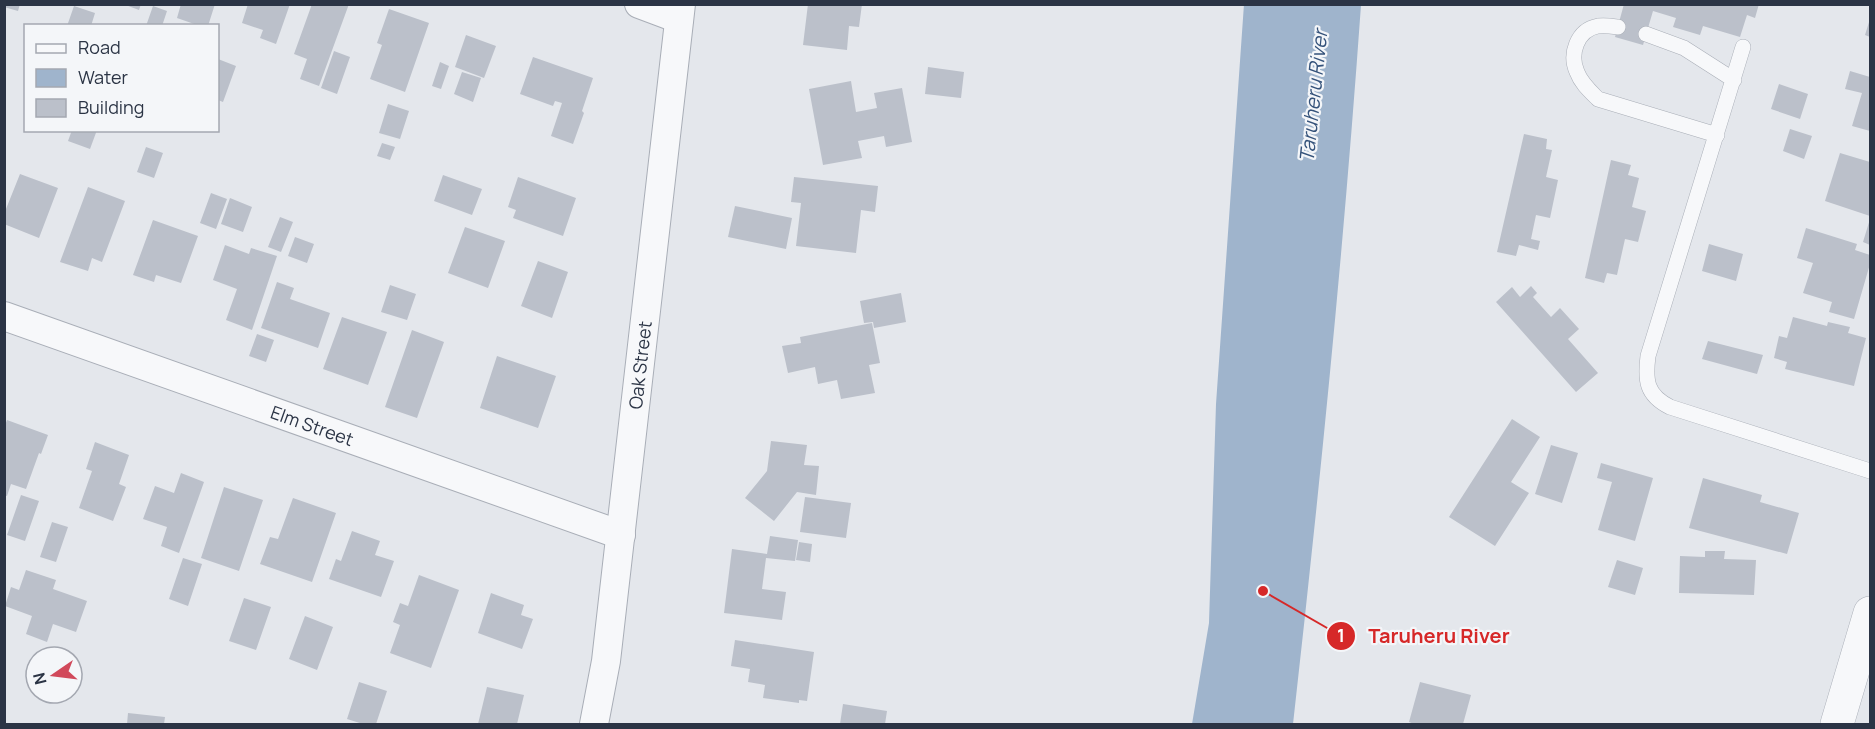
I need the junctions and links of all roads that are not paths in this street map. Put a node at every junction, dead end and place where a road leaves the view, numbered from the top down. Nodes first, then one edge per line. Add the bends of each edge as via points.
1 (639, 4) edge
2 (680, 12) edge
3 (1618, 27) dead end
4 (1646, 34) dead end
5 (1743, 48) dead end
6 (1734, 80) junction
7 (1717, 135) junction
8 (4, 316) edge
9 (1870, 471) edge
10 (621, 535) junction
11 (1870, 614) edge
12 (594, 724) edge
13 (1837, 724) edge

1 - 2 street
2 - 10 street, Oak Street
3 - 7 lane via 1591,28 1575,46 1574,65 1589,90 1598,99
4 - 6 lane via 1684,48
5 - 6 lane
6 - 7 lane
7 - 9 lane via 1648,356 1648,387 1670,408
8 - 10 street, Elm Street
10 - 12 street, Oak Street
11 - 13 street

